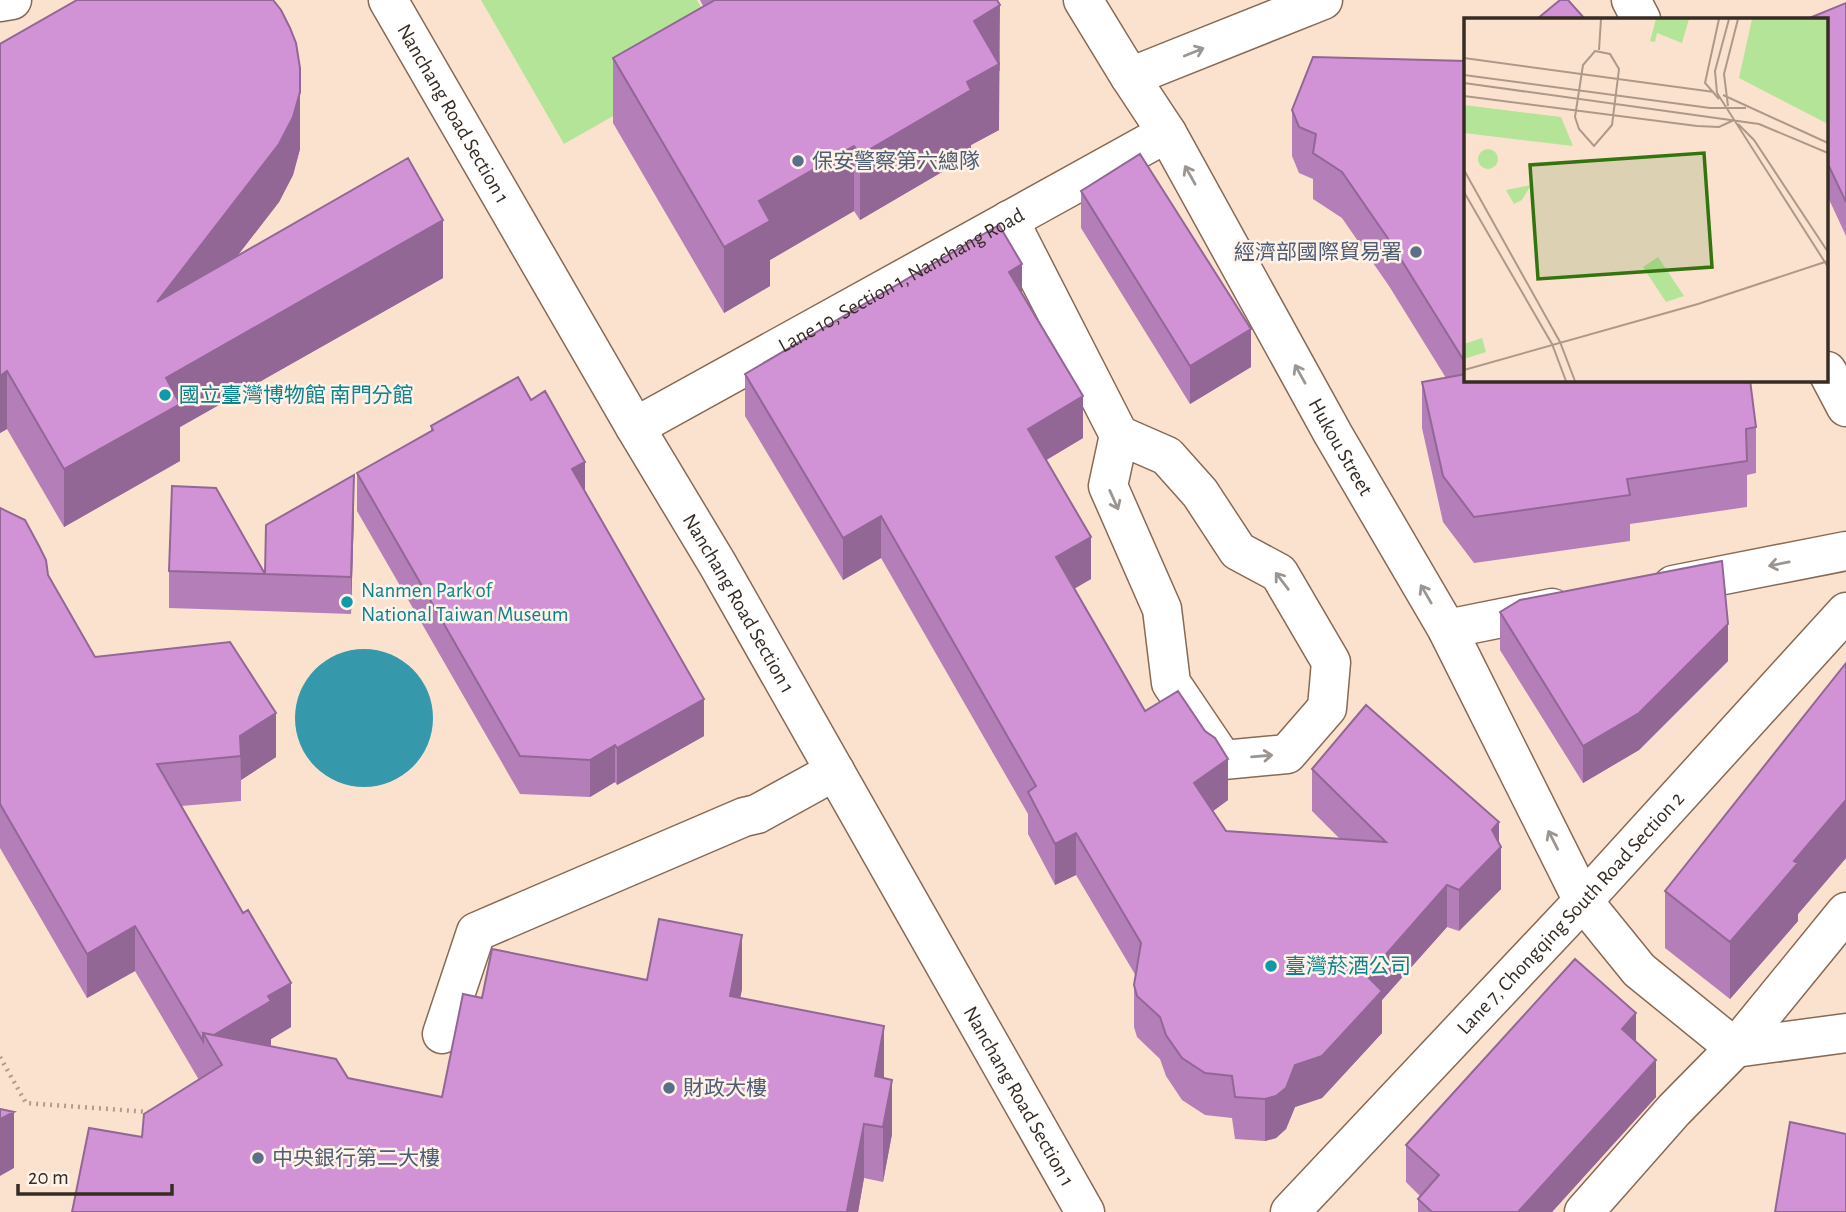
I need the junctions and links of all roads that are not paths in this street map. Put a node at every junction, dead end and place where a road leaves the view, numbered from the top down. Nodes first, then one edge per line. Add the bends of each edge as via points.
1 (12, 0) edge
2 (388, 0) edge
3 (1083, 0) edge
4 (1323, 0) edge
5 (1631, 0) edge
6 (0, 2) edge
7 (1640, 18) edge
8 (1130, 77) junction
9 (1167, 133) junction
10 (1009, 219) junction
11 (1828, 373) edge
12 (1846, 407) edge
13 (635, 427) junction
14 (1119, 435) junction
15 (1846, 551) edge
16 (1633, 592) edge
17 (1580, 603) edge
18 (1846, 612) edge
19 (1447, 629) junction
20 (835, 771) junction
21 (1583, 901) junction
22 (1846, 912) edge
23 (1846, 1033) edge
24 (442, 1034) dead end
25 (1735, 1048) junction
26 (1085, 1212) edge
27 (1290, 1212) edge
28 (1584, 1212) edge

1 - 6 street
2 - 13 street, Nanchang Road Section 1
3 - 8 street, Hukou Street
8 -> 4 street
5 - 7 street
8 - 9 street, Hukou Street
9 - 10 street, Lane 10, Section 1, Nanchang Road
19 -> 9 street, Hukou Street
10 - 13 street, Lane 10, Section 1, Nanchang Road
10 - 14 street
11 - 12 street
13 - 20 street, Nanchang Road Section 1
14 -> 14 street via 1108,486 1162,609 1171,683 1223,760 1287,754 1327,708 1331,662 1279,573 1238,551 1200,493 1167,456
15 -> 16 street
17 - 19 street
18 - 21 street, Lane 7, Chongqing South Road Section 2
21 -> 19 street, Hukou Street
20 - 24 street via 757,814 476,932
20 - 26 street, Nanchang Road Section 1
21 - 25 street, Hukou Street via 1639,970
21 - 27 street, Lane 7, Chongqing South Road Section 2
22 - 25 street
23 - 25 street
25 - 28 street

